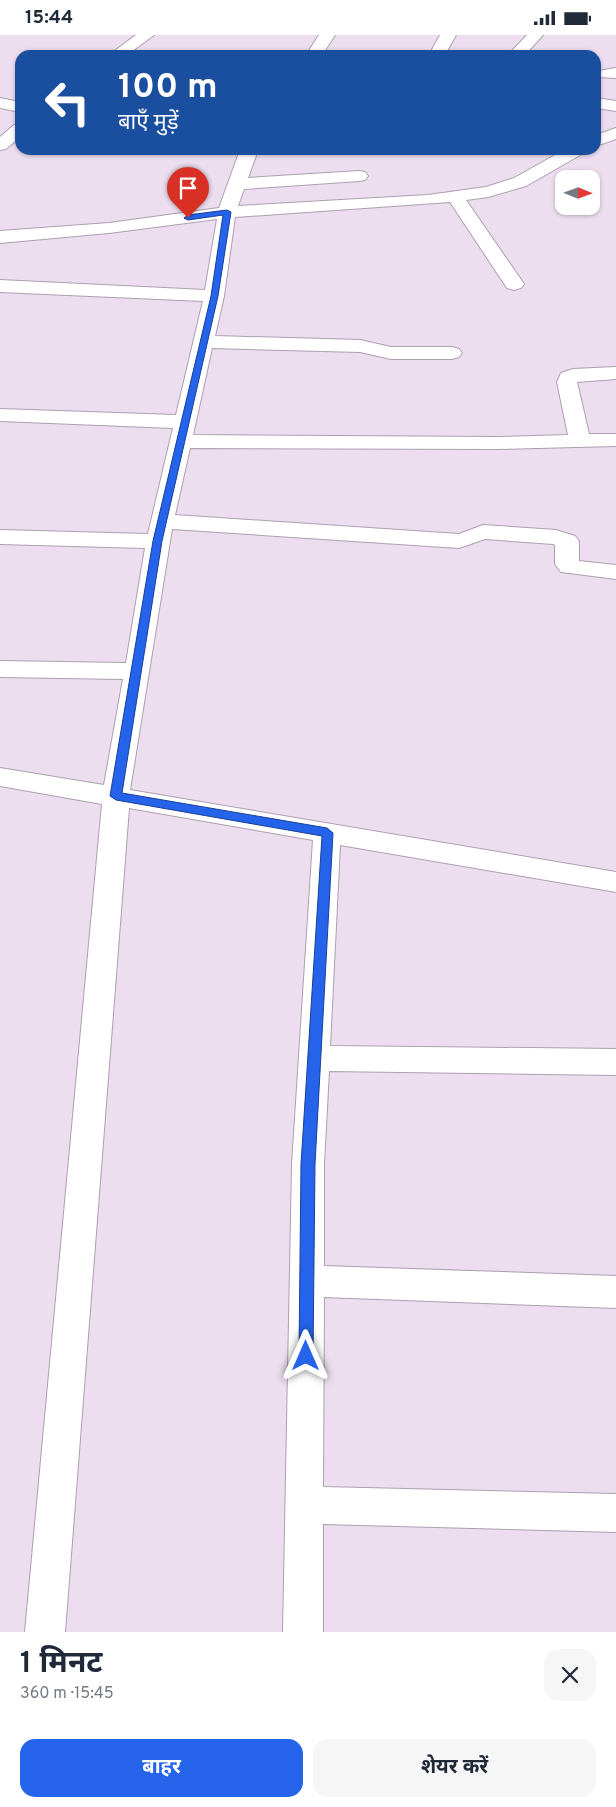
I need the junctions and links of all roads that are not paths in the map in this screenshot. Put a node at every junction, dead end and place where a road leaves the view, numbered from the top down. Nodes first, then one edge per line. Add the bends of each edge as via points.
1 (146, 35) edge
2 (327, 35) edge
3 (448, 35) edge
4 (535, 35) edge
5 (125, 50) edge
6 (317, 50) edge
7 (440, 50) edge
8 (521, 50) edge
9 (0, 103) edge
10 (15, 106) edge
11 (15, 133) edge
12 (0, 145) edge
13 (247, 155) edge
14 (567, 155) edge
15 (360, 176) dead end
16 (237, 184) junction
17 (455, 197) junction
18 (227, 212) junction
19 (0, 237) edge
20 (514, 284) dead end
21 (0, 287) edge
22 (214, 296) junction
23 (204, 342) junction
24 (452, 353) dead end
25 (616, 373) edge
26 (0, 415) edge
27 (183, 432) junction
28 (580, 441) junction
29 (616, 441) edge
30 (160, 531) junction
31 (0, 537) edge
32 (616, 571) edge
33 (0, 669) edge
34 (136, 671) junction
35 (0, 777) edge
36 (116, 796) junction
37 (327, 833) junction
38 (616, 882) edge
39 (314, 1058) junction
40 (616, 1062) edge
41 (307, 1281) junction
42 (616, 1292) edge
43 (305, 1505) junction
44 (616, 1513) edge
45 (46, 1632) edge
46 (303, 1632) edge

1 - 5 street
2 - 6 street
3 - 7 street
4 - 8 street
9 - 10 street
11 - 12 street
13 - 16 street
14 - 17 street via 520,182 488,192
15 - 16 street
16 - 18 street
17 - 18 street
17 - 20 street
18 - 19 street via 110,228
18 - 22 street
21 - 22 street
22 - 23 street
23 - 24 street via 360,346 391,353
23 - 27 street
25 - 28 street via 568,377
26 - 27 street
27 - 28 street via 487,443
27 - 30 street
28 - 29 street
30 - 31 street
30 - 32 street via 459,541 468,541 476,533 483,532 556,537 566,541 569,567
30 - 34 street
33 - 34 street
34 - 36 street
35 - 36 street
36 - 37 street
36 - 45 street
37 - 38 street
37 - 39 street
39 - 40 street
39 - 41 street via 308,1164
41 - 42 street
41 - 43 street
43 - 44 street
43 - 46 street

